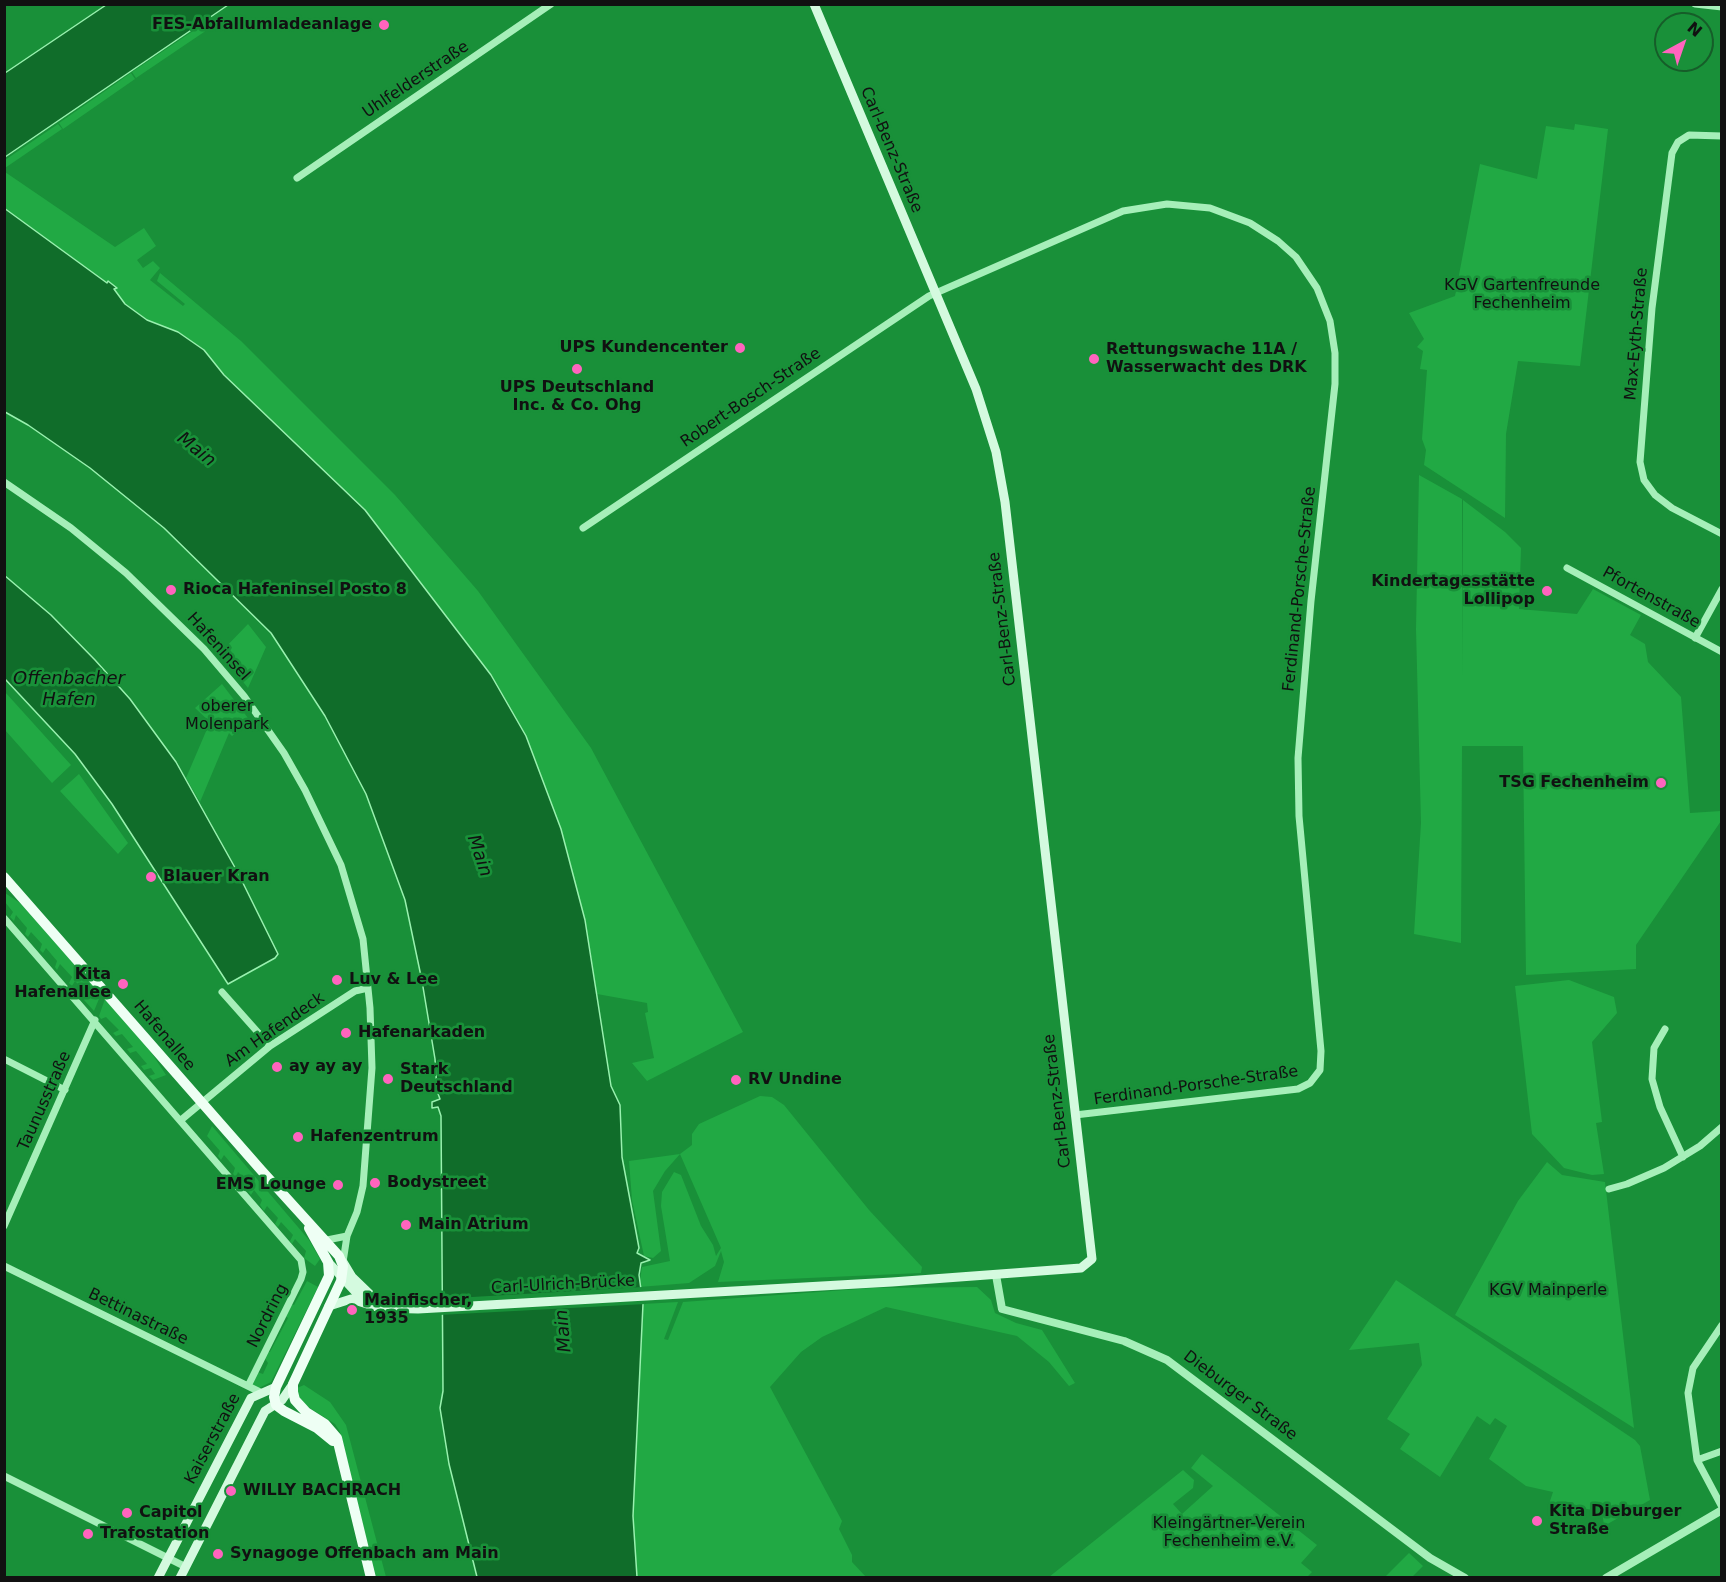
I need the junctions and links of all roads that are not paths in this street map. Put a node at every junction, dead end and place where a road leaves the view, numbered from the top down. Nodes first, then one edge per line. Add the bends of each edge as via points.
1 (551, 4) edge
2 (814, 4) edge
3 (1695, 4) edge
4 (1722, 7) edge
5 (1722, 136) edge
6 (297, 178) dead end
7 (935, 293) junction
8 (4, 482) edge
9 (583, 528) dead end
10 (1722, 534) edge
11 (1567, 568) dead end
12 (1722, 589) edge
13 (1695, 638) junction
14 (1722, 652) edge
15 (4, 878) edge
16 (4, 918) edge
17 (368, 988) junction
18 (222, 992) dead end
19 (95, 1020) junction
20 (1665, 1029) dead end
21 (270, 1046) junction
22 (4, 1059) edge
23 (65, 1090) junction
24 (202, 1103) junction
25 (1075, 1115) junction
26 (181, 1120) junction
27 (1722, 1127) edge
28 (1683, 1157) junction
29 (1609, 1189) dead end
30 (301, 1215) junction
31 (4, 1226) edge
32 (347, 1236) junction
33 (327, 1240) junction
34 (328, 1262) junction
35 (343, 1262) junction
36 (1090, 1262) joint
37 (4, 1266) edge
38 (996, 1275) junction
39 (347, 1277) junction
40 (328, 1282) junction
41 (364, 1301) junction
42 (329, 1306) junction
43 (387, 1308) junction
44 (1722, 1325) edge
45 (293, 1384) junction
46 (248, 1386) junction
47 (260, 1392) junction
48 (277, 1397) junction
49 (265, 1411) junction
50 (306, 1412) junction
51 (1722, 1451) edge
52 (340, 1452) junction
53 (1697, 1460) junction
54 (4, 1476) edge
55 (1722, 1508) edge
56 (168, 1558) junction
57 (186, 1567) junction
58 (158, 1578) edge
59 (180, 1578) edge
60 (371, 1578) edge
61 (1465, 1578) edge
62 (1606, 1578) edge

1 - 6 street, Uhlfelderstraße
2 - 7 main road, Carl-Benz-Straße
3 - 4 street
5 - 10 street, Max-Eyth-Straße via 1689,135 1678,142 1672,153 1652,308 1640,450 1644,480 1655,495
7 - 9 street, Robert-Bosch-Straße
7 - 25 main road, Carl-Benz-Straße via 976,389 1000,474
7 - 25 street, Ferdinand-Porsche-Straße via 1123,212 1151,205 1195,205 1250,223 1296,257 1317,288 1334,340 1335,384 1298,756 1299,816 1320,1070 1311,1083 1298,1089
8 - 17 street, Hafeninsel via 71,528 147,593 204,650 267,728 305,790 345,875 362,933
11 - 13 street, Pfortenstraße
12 - 13 street
13 - 14 street, Pfortenstraße
15 - 24 main road, Hafenallee
16 - 19 street, Nordring
17 - 21 street, Am Hafendeck via 355,992
17 - 32 street, Hafeninsel via 372,1068 367,1153 360,1205
18 - 21 street
19 - 23 street, Taunusstraße
19 - 26 street, Nordring
20 - 28 street via 1654,1048 1652,1079
21 - 24 street, Am Hafendeck
22 - 23 street
23 - 31 street, Taunusstraße
24 - 26 street
24 - 30 main road, Hafenallee
25 - 36 main road, Carl-Benz-Straße via 1092,1250
26 - 46 street, Nordring via 302,1264 301,1279
27 - 28 street
28 - 29 street via 1647,1177
30 - 33 main road, Hafenallee
30 - 34 main road, Hafenallee
32 - 33 street
32 - 35 street, Hafeninsel
33 - 35 main road, Hafenallee
34 - 39 main road, Hafenallee
34 - 40 main road
35 - 39 main road, Kaiserstraße
36 - 38 main road, Carl-Ulrich-Brücke via 1081,1268
37 - 46 street, Bettinastraße
38 - 43 main road, Carl-Ulrich-Brücke
38 - 61 street, Dieburger Straße via 1002,1309 1134,1344 1167,1360 1430,1558
39 - 40 main road
39 - 41 main road, Hafenallee
39 - 42 main road, Kaiserstraße
39 - 43 main road
40 - 48 main road
41 - 42 main road via 345,1299
41 - 43 main road
42 - 45 main road, Kaiserstraße
44 - 53 street via 1696,1362 1689,1385
45 - 48 main road, Kaiserstraße
45 - 50 main road via 295,1400
46 - 47 street, Bettinastraße
47 - 48 main road, Kaiserstraße
47 - 49 main road
47 - 56 main road, Kaiserstraße via 248,1402
48 - 49 main road, Kaiserstraße
48 - 50 main road
48 - 52 main road via 284,1412 323,1432
49 - 57 main road, Kaiserstraße
50 - 52 main road via 329,1427
51 - 53 street
52 - 60 main road
53 - 55 street
54 - 56 street
55 - 62 street
56 - 57 street
56 - 58 main road, Kaiserstraße
57 - 59 main road, Kaiserstraße

